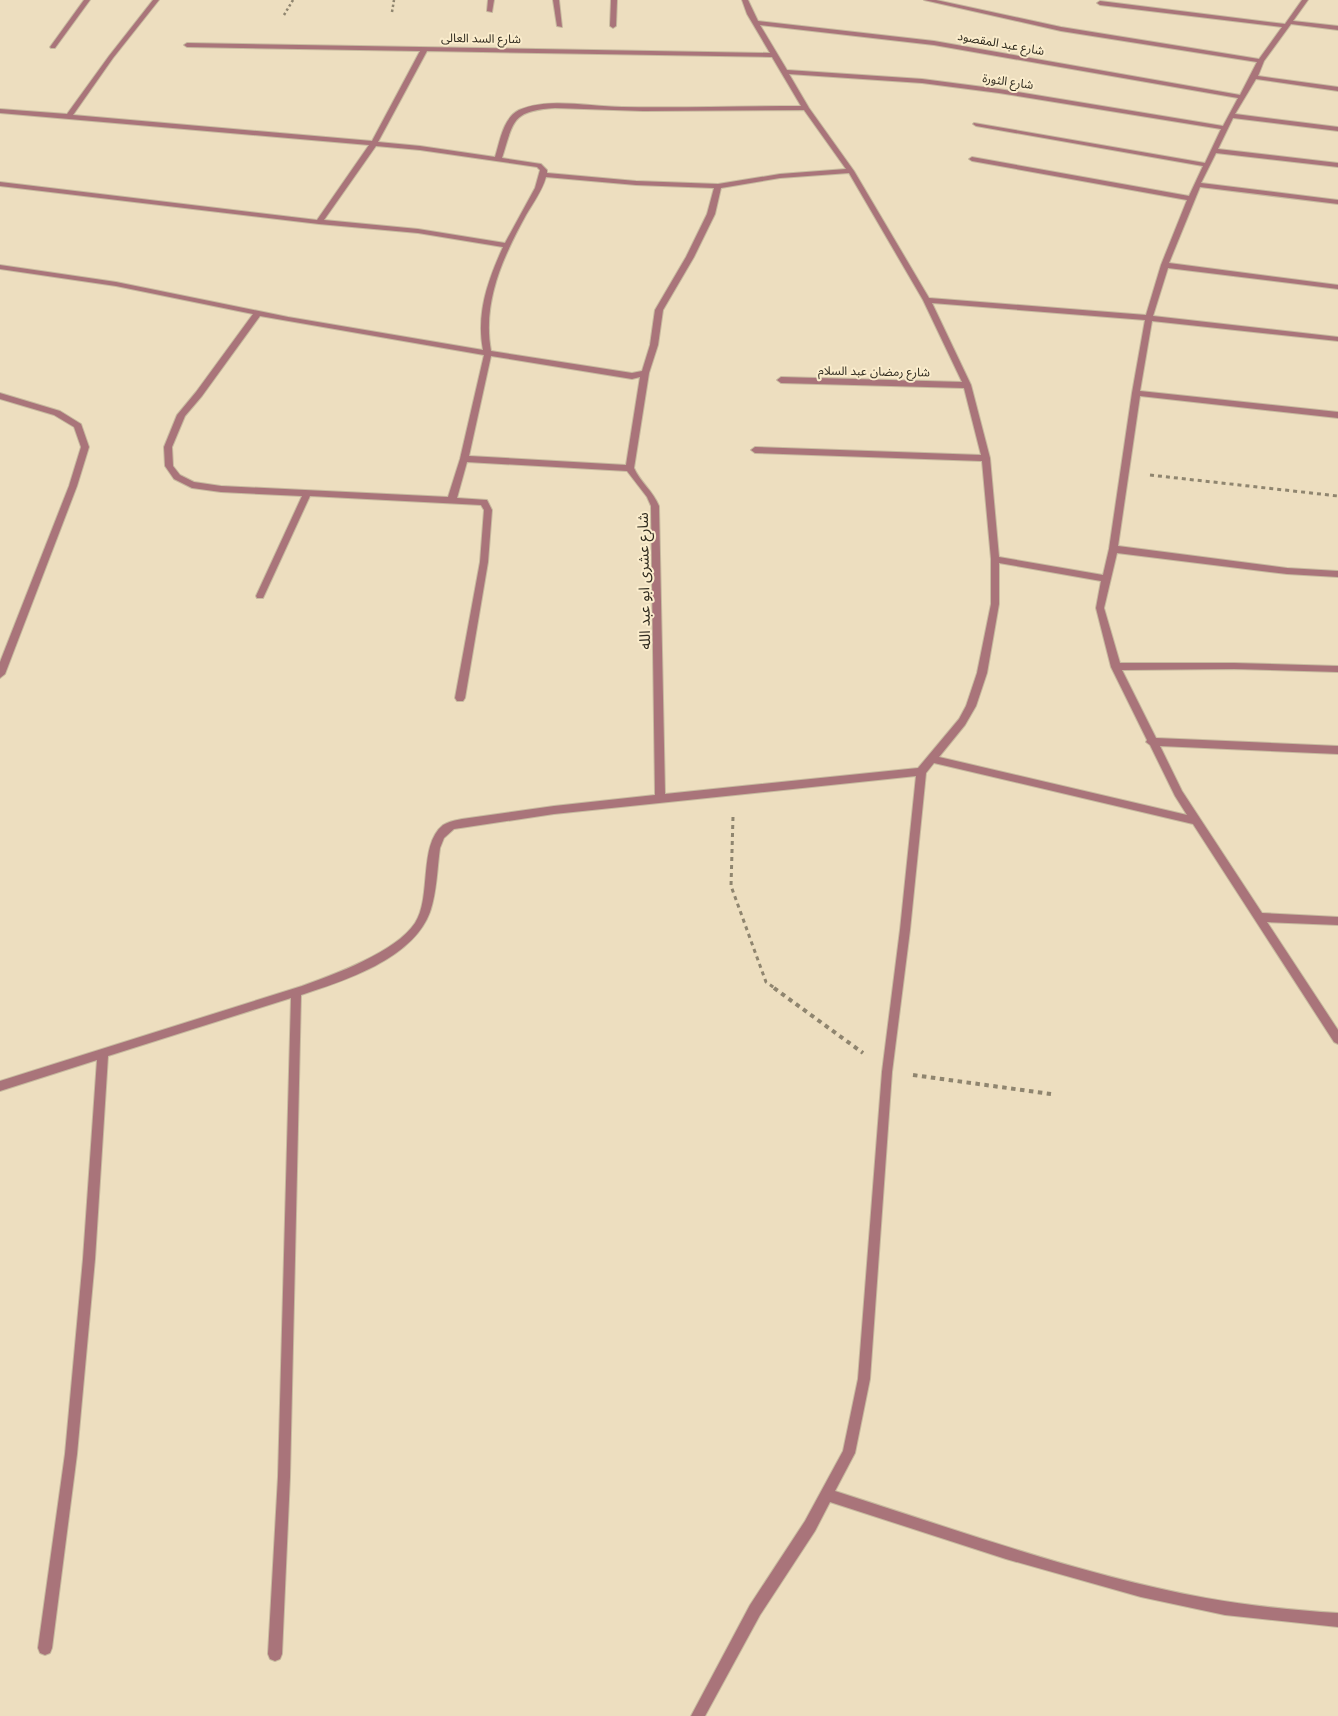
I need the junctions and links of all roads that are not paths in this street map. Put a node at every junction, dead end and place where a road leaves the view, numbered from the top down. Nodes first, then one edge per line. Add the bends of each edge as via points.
1 (87, 0) edge
2 (156, 0) edge
3 (491, 0) edge
4 (556, 0) edge
5 (614, 0) edge
6 (745, 0) edge
7 (927, 0) edge
8 (1305, 0) edge
9 (1100, 3) dead end
10 (490, 11) dead end
11 (755, 23) junction
12 (1288, 24) junction
13 (560, 26) dead end
14 (613, 26) dead end
15 (1338, 28) edge
16 (187, 45) dead end
17 (53, 47) dead end
18 (425, 48) junction
19 (775, 55) junction
20 (1261, 60) junction
21 (786, 72) junction
22 (1254, 77) junction
23 (1338, 89) edge
24 (1242, 97) junction
25 (806, 108) junction
26 (0, 111) edge
27 (69, 116) junction
28 (1231, 116) junction
29 (976, 124) dead end
30 (1225, 128) junction
31 (1338, 129) edge
32 (373, 145) junction
33 (1215, 151) junction
34 (498, 159) junction
35 (972, 159) dead end
36 (1206, 165) junction
37 (1338, 165) edge
38 (851, 171) junction
39 (543, 175) junction
40 (0, 184) edge
41 (1197, 185) junction
42 (718, 186) junction
43 (1192, 199) junction
44 (1338, 202) edge
45 (319, 222) junction
46 (507, 245) junction
47 (1165, 265) junction
48 (0, 267) edge
49 (1338, 287) edge
50 (927, 300) junction
51 (258, 313) junction
52 (1149, 318) junction
53 (1338, 339) edge
54 (488, 353) junction
55 (645, 373) junction
56 (781, 380) dead end
57 (966, 385) junction
58 (1136, 393) junction
59 (0, 396) edge
60 (1338, 415) edge
61 (755, 450) dead end
62 (986, 458) junction
63 (464, 459) junction
64 (630, 468) junction
65 (308, 494) junction
66 (452, 499) junction
67 (1113, 549) junction
68 (994, 558) junction
69 (1338, 574) edge
70 (1106, 579) junction
71 (260, 596) dead end
72 (1116, 667) junction
73 (1338, 669) edge
74 (0, 674) edge
75 (460, 698) dead end
76 (1151, 742) junction
77 (1338, 750) edge
78 (931, 759) junction
79 (921, 772) junction
80 (660, 799) junction
81 (1196, 821) junction
82 (1258, 917) junction
83 (1338, 921) edge
84 (296, 993) junction
85 (1338, 1039) edge
86 (103, 1053) junction
87 (0, 1086) edge
88 (827, 1495) junction
89 (1338, 1620) edge
90 (44, 1648) dead end
91 (275, 1654) dead end
92 (698, 1716) edge

1 - 17 street
2 - 27 street
3 - 10 street
4 - 13 street
5 - 14 street
6 - 11 street
7 - 20 street via 1061,29
8 - 12 street
9 - 12 street
11 - 19 street
11 - 24 street, شارع عبد المقصود via 934,43
12 - 15 street
12 - 20 street
16 - 18 street, شارع السد العالى
18 - 19 street, شارع السد العالى
18 - 32 street
19 - 21 street
20 - 22 street
21 - 25 street
21 - 30 street, شارع الثورة via 922,81
22 - 23 street
22 - 24 street
24 - 28 street
25 - 34 street via 532,109 519,112 511,121
25 - 38 street
26 - 27 street
27 - 32 street
28 - 30 street
28 - 31 street
29 - 36 street
30 - 33 street
32 - 34 street
32 - 45 street
33 - 36 street
33 - 37 street
34 - 39 street via 534,163 544,170
35 - 43 street
36 - 41 street
38 - 42 street via 780,176
38 - 50 street
39 - 42 street
39 - 46 street
40 - 45 street
41 - 43 street
41 - 44 street
42 - 55 street via 711,214 659,310 654,345
43 - 47 street
45 - 46 street
46 - 54 street via 490,292 484,321 483,338
47 - 49 street
47 - 52 street
48 - 51 street via 116,284
50 - 52 street
50 - 57 street
51 - 54 street
51 - 65 street via 181,415 168,447 168,466 177,477 192,485
52 - 53 street
52 - 58 street
54 - 55 street via 617,375
54 - 63 street
55 - 64 street
56 - 57 street, شارع رمضان عبد السلام
57 - 62 street
58 - 60 street
58 - 67 street
59 - 74 street via 57,413 78,426 85,447
61 - 62 street
62 - 68 street
63 - 64 street
63 - 66 street
64 - 80 street, شارع عشرى ابو عبد الله via 655,506
65 - 66 street
65 - 71 street
66 - 75 street via 484,502 488,510 484,562
67 - 69 street via 1287,571
67 - 70 street
68 - 70 street
68 - 78 street via 995,604 972,706
70 - 72 street via 1100,608
72 - 73 street
72 - 76 street
76 - 77 street
76 - 81 street
78 - 79 street
78 - 81 street
79 - 80 street
79 - 88 street via 887,1072 864,1379 849,1452
80 - 84 street via 504,816 447,828 438,839 426,910 421,924 411,936 358,969
81 - 82 street
82 - 83 street
82 - 85 street
84 - 86 street
84 - 91 street via 284,1476
86 - 87 street
86 - 90 street via 71,1454
88 - 89 street via 1067,1571 1180,1599 1275,1616
88 - 92 street via 755,1610

